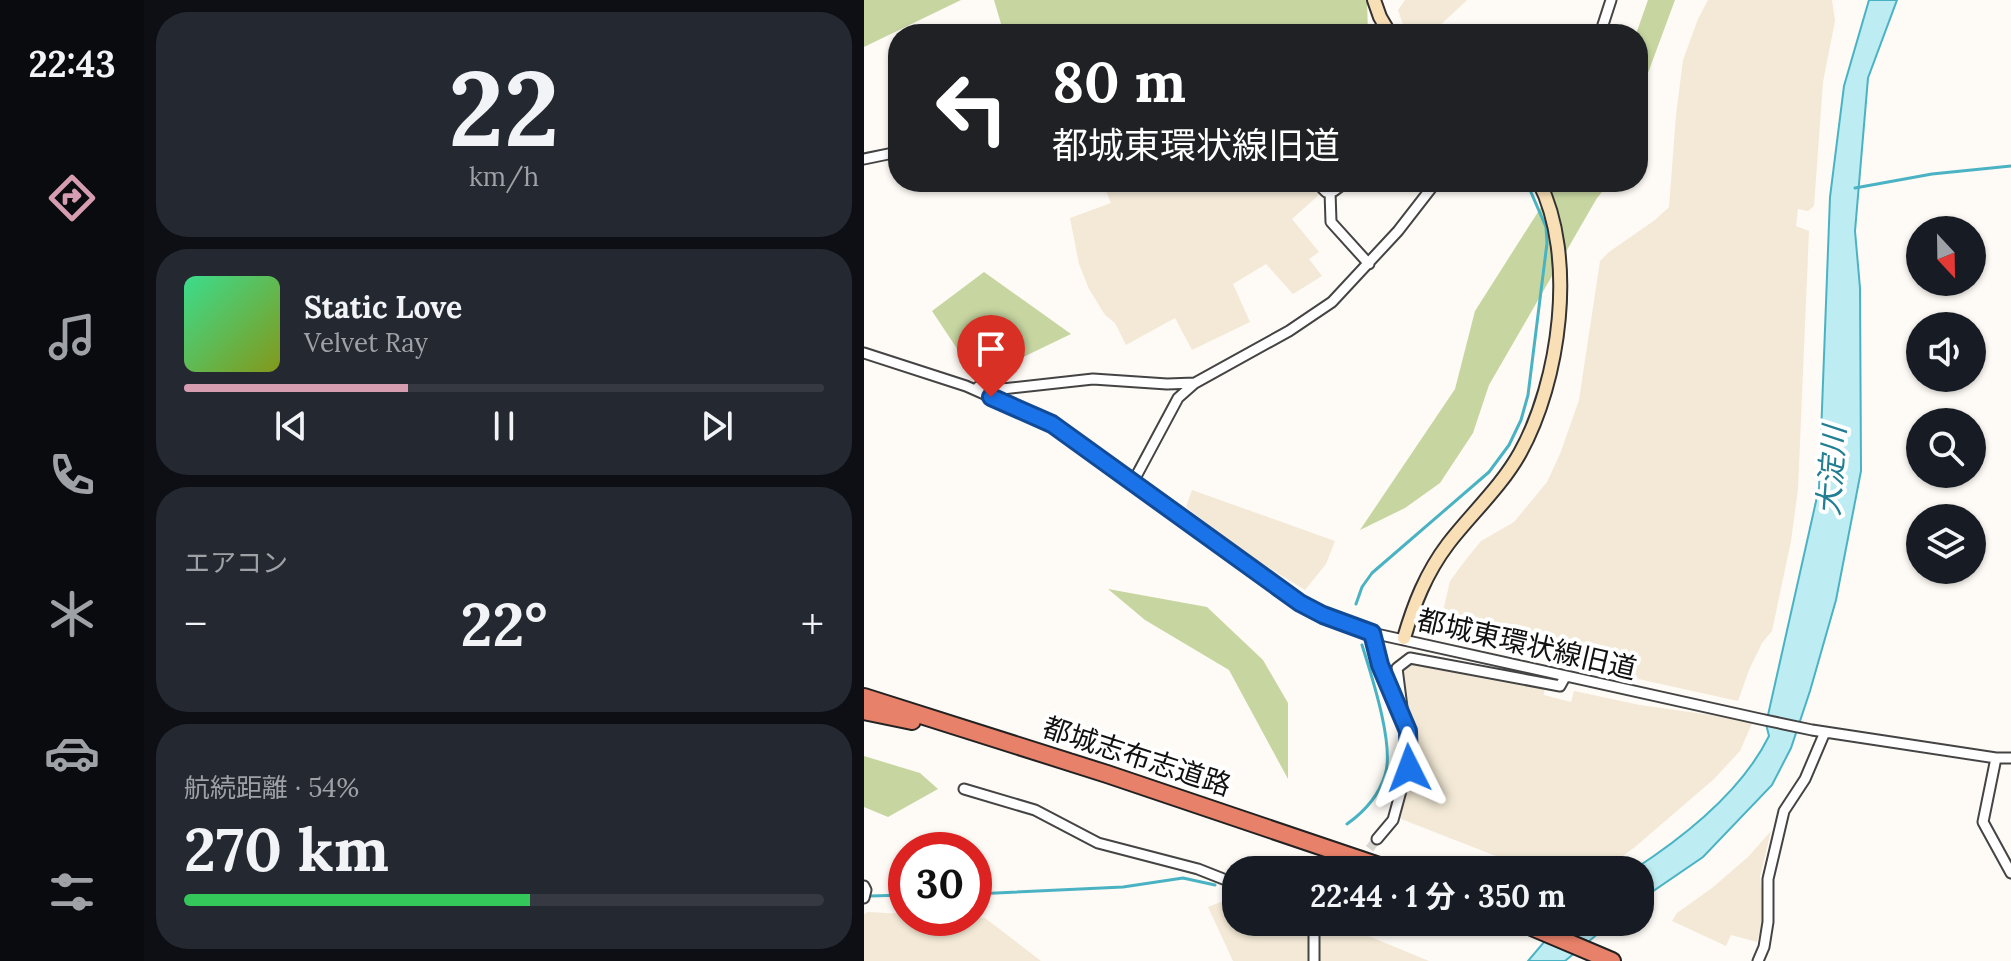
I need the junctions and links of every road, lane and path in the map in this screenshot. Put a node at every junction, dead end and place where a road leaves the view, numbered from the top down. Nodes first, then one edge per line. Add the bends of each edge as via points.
1 (1374, 0) edge
2 (1611, 0) edge
3 (1384, 24) edge
4 (1603, 24) edge
5 (888, 154) edge
6 (864, 159) edge
7 (1330, 192) edge
8 (1428, 192) edge
9 (1544, 192) edge
10 (1369, 264) junction
11 (864, 353) edge
12 (1195, 383) junction
13 (966, 386) junction
14 (1133, 482) junction
15 (1372, 633) junction
16 (1404, 638) junction
17 (1565, 677) junction
18 (864, 694) edge
19 (864, 711) edge
20 (1403, 715) junction
21 (1825, 732) junction
22 (1008, 741) junction
23 (1996, 758) junction
24 (2011, 758) edge
25 (964, 789) dead end
26 (1377, 839) tunnel mouth
27 (1349, 856) edge
28 (2011, 873) edge
29 (1222, 878) edge
30 (864, 886) edge
31 (864, 898) edge
32 (1314, 936) edge
33 (1553, 936) edge
34 (1314, 961) edge
35 (1612, 961) edge
36 (1758, 961) edge

1 - 3 street
2 - 4 street
5 - 6 street
7 - 10 street via 1331,222
8 - 10 street
9 - 16 street via 1560,254 1560,290 1550,374 1538,416 1520,454 1428,574
10 - 12 street via 1332,302
11 - 13 street, 都城東環状線旧道
12 - 13 street via 1093,379 1002,389
12 - 14 street via 1178,398
13 - 14 street, 都城東環状線旧道 via 1052,424
14 - 15 street, 都城東環状線旧道 via 1300,603
15 - 16 street, 都城東環状線旧道
15 - 20 street
16 - 17 street, 都城東環状線旧道
17 - 20 street via 1560,686 1410,658 1397,668
17 - 21 street, 都城東環状線旧道
18 - 22 highway
19 - 22 highway
20 - 26 street via 1409,768 1393,820
21 - 23 street, 都城東環状線旧道
21 - 36 street via 1784,811 1768,879 1766,934
22 - 27 highway, 都城志布志道路
23 - 24 street, 都城東環状線旧道
23 - 28 street via 1983,822
25 - 29 street via 1035,810 1098,843
30 - 31 street
32 - 34 street
33 - 35 highway

